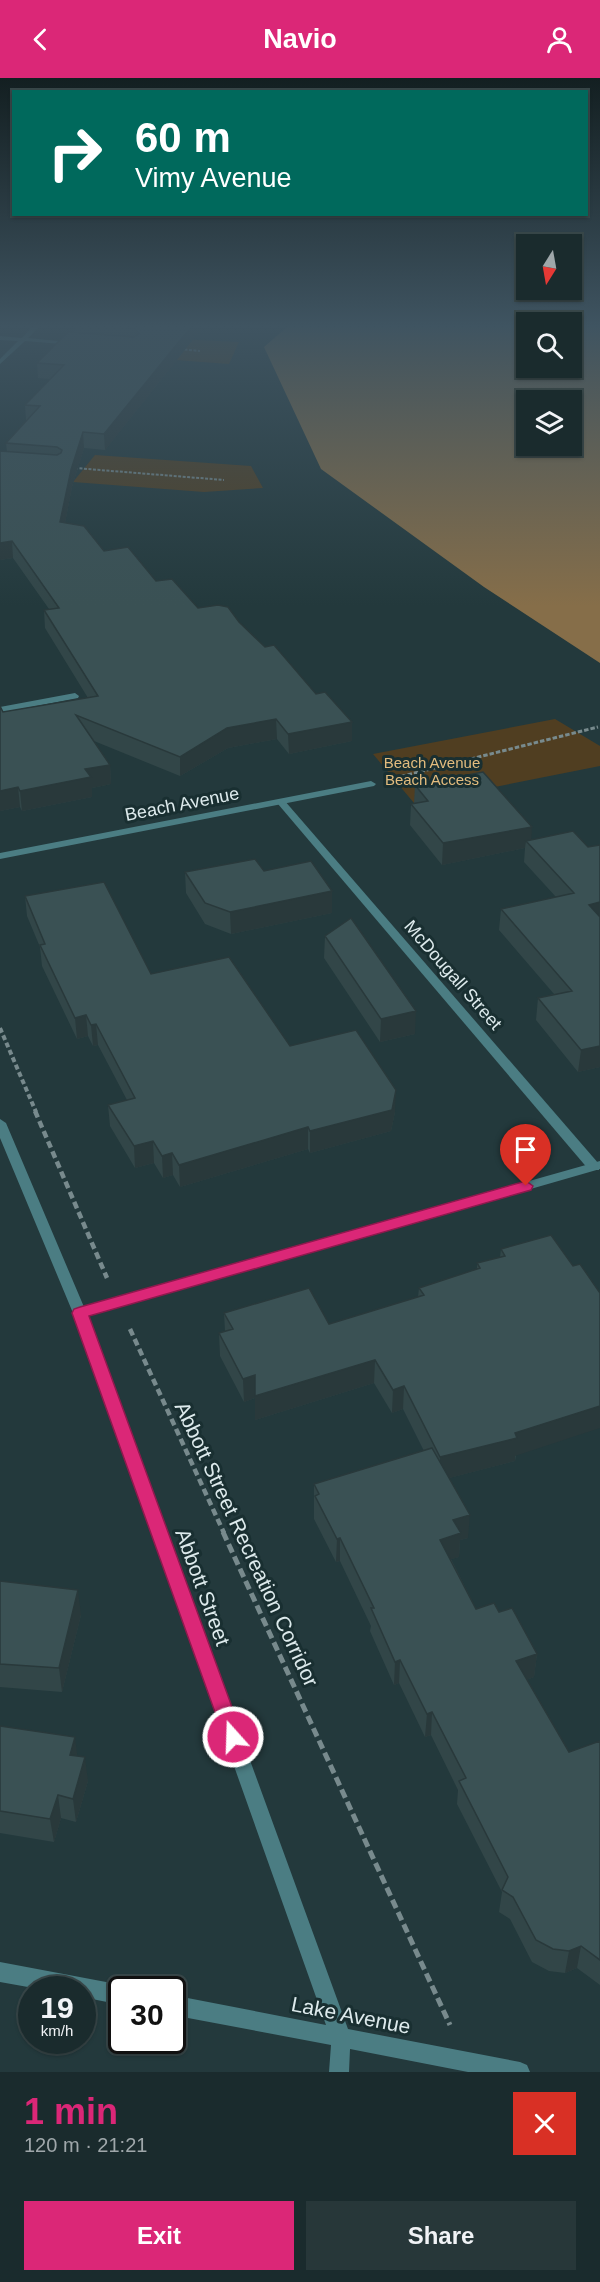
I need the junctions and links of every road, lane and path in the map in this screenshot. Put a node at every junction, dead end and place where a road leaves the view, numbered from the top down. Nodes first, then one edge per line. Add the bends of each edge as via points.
1 (70, 468) edge
2 (224, 480) dead end
3 (75, 696) dead end
4 (0, 710) edge
5 (598, 727) dead end
6 (371, 784) joint
7 (281, 802) junction
8 (0, 856) edge
9 (0, 1028) edge
10 (0, 1123) edge
11 (598, 1168) edge
12 (117, 1302) junction
13 (80, 1313) junction
14 (0, 1972) edge
15 (108, 1992) edge
16 (186, 2008) edge
17 (341, 2038) junction
18 (467, 2062) junction
19 (339, 2072) edge
20 (520, 2072) edge

1 - 2 path
3 - 4 street
5 - 6 path
6 - 7 street, Beach Avenue
7 - 8 street, Beach Avenue
7 - 11 street, McDougall Street
9 - 12 path, Abbott Street Recreation Corridor
10 - 13 street, Abbott Street
11 - 12 street
12 - 13 street
12 - 18 path, Abbott Street Recreation Corridor
13 - 17 street, Abbott Street
14 - 15 street
16 - 17 street, Lake Avenue
17 - 18 street, Lake Avenue
17 - 19 street, Abbott Street
18 - 20 street, Lake Avenue

